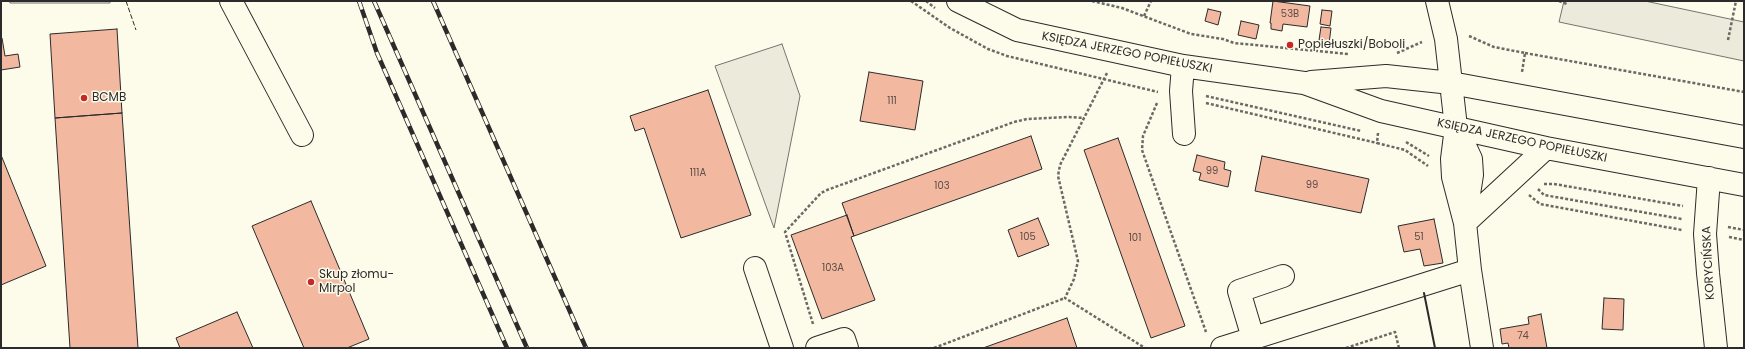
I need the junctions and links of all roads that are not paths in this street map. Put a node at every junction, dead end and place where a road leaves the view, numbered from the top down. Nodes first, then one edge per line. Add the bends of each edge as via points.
1 (231, 1) edge
2 (958, 1) edge
3 (1437, 1) edge
4 (1183, 66) junction
5 (1304, 83) junction
6 (1451, 83) junction
7 (1456, 128) junction
8 (1184, 134) dead end
9 (302, 135) dead end
10 (1744, 137) edge
11 (1546, 148) junction
12 (1709, 178) junction
13 (1744, 185) edge
14 (1465, 223) junction
15 (755, 268) dead end
16 (1470, 270) junction
17 (1282, 276) dead end
18 (1253, 338) junction
19 (819, 347) edge
20 (782, 348) edge
21 (847, 348) edge
22 (1222, 348) edge
23 (1482, 348) edge
24 (1716, 348) edge

1 - 9 street
2 - 4 street, KSIĘDZA JERZEGO POPIEŁUSZKI via 1017,30
3 - 6 street via 1446,39
4 - 5 street, KSIĘDZA JERZEGO POPIEŁUSZKI
4 - 8 street via 1172,95
5 - 6 street, KSIĘDZA JERZEGO POPIEŁUSZKI via 1386,76
5 - 7 street, KSIĘDZA JERZEGO POPIEŁUSZKI via 1381,111
6 - 7 street
6 - 10 street, KSIĘDZA JERZEGO POPIEŁUSZKI
7 - 11 street, KSIĘDZA JERZEGO POPIEŁUSZKI
7 - 14 street via 1471,159 1472,175
11 - 12 street, KSIĘDZA JERZEGO POPIEŁUSZKI
11 - 14 street via 1521,180
12 - 13 street, KSIĘDZA JERZEGO POPIEŁUSZKI
12 - 24 street, KORYCIŃSKA via 1702,226
14 - 16 street
15 - 20 street
16 - 18 street
16 - 23 street
17 - 18 street via 1240,291
18 - 22 street
19 - 21 street via 844,339

